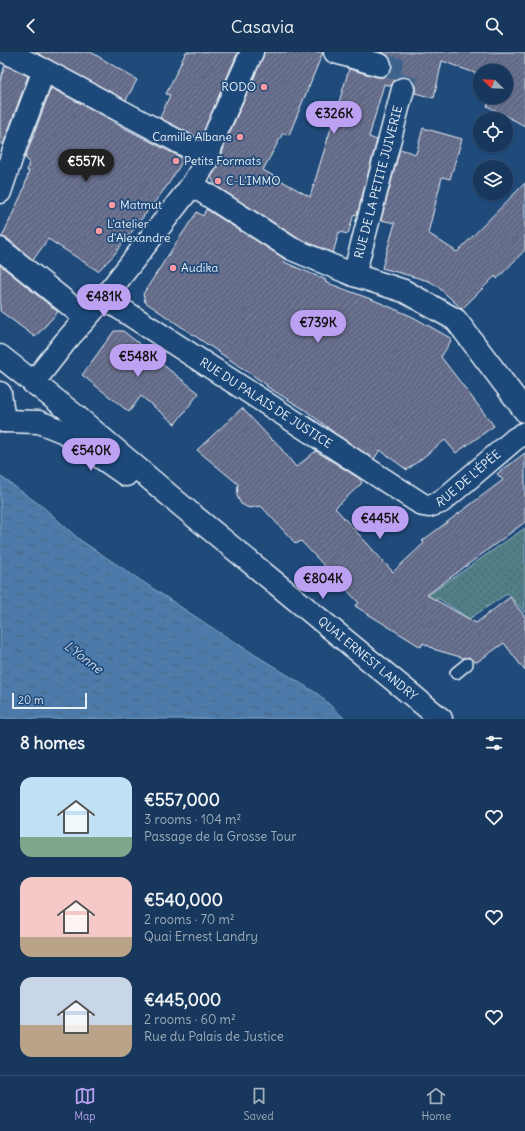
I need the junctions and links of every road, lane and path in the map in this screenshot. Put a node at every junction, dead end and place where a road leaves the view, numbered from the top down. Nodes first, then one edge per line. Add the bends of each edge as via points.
1 (6, 52) edge
2 (252, 52) edge
3 (335, 52) edge
4 (380, 65) tunnel mouth
5 (44, 70) junction
6 (403, 89) tunnel mouth
7 (206, 162) junction
8 (192, 185) junction
9 (0, 192) edge
10 (0, 250) edge
11 (354, 275) junction
12 (104, 298) junction
13 (86, 318) junction
14 (0, 356) edge
15 (33, 383) junction
16 (0, 393) edge
17 (525, 411) edge
18 (2, 424) edge
19 (525, 433) edge
20 (429, 506) joint
21 (183, 507) junction
22 (467, 664) dead end
23 (456, 673) dead end
24 (441, 719) edge

1 - 5 street
2 - 7 street via 214,137
3 - 4 street
5 - 7 street via 198,152
5 - 9 street
6 - 11 street, RUE DE LA PETITE JUIVERIE
7 - 8 street
8 - 11 street, RUE DE LA PETITE JUIVERIE via 292,249
8 - 12 street
10 - 13 street
11 - 17 street, RUE DE LA PETITE JUIVERIE via 404,291 456,320
12 - 13 street
12 - 20 street, RUE DU PALAIS DE JUSTICE via 417,502
13 - 15 street
14 - 15 street, QUAI ERNEST LANDRY
15 - 21 street, QUAI ERNEST LANDRY
16 - 18 street
18 - 21 street, QUAI ERNEST LANDRY via 39,422 64,432 132,479
19 - 20 street, RUE DE L'ÉPÉE via 441,502
21 - 24 street, QUAI ERNEST LANDRY
22 - 23 lane

